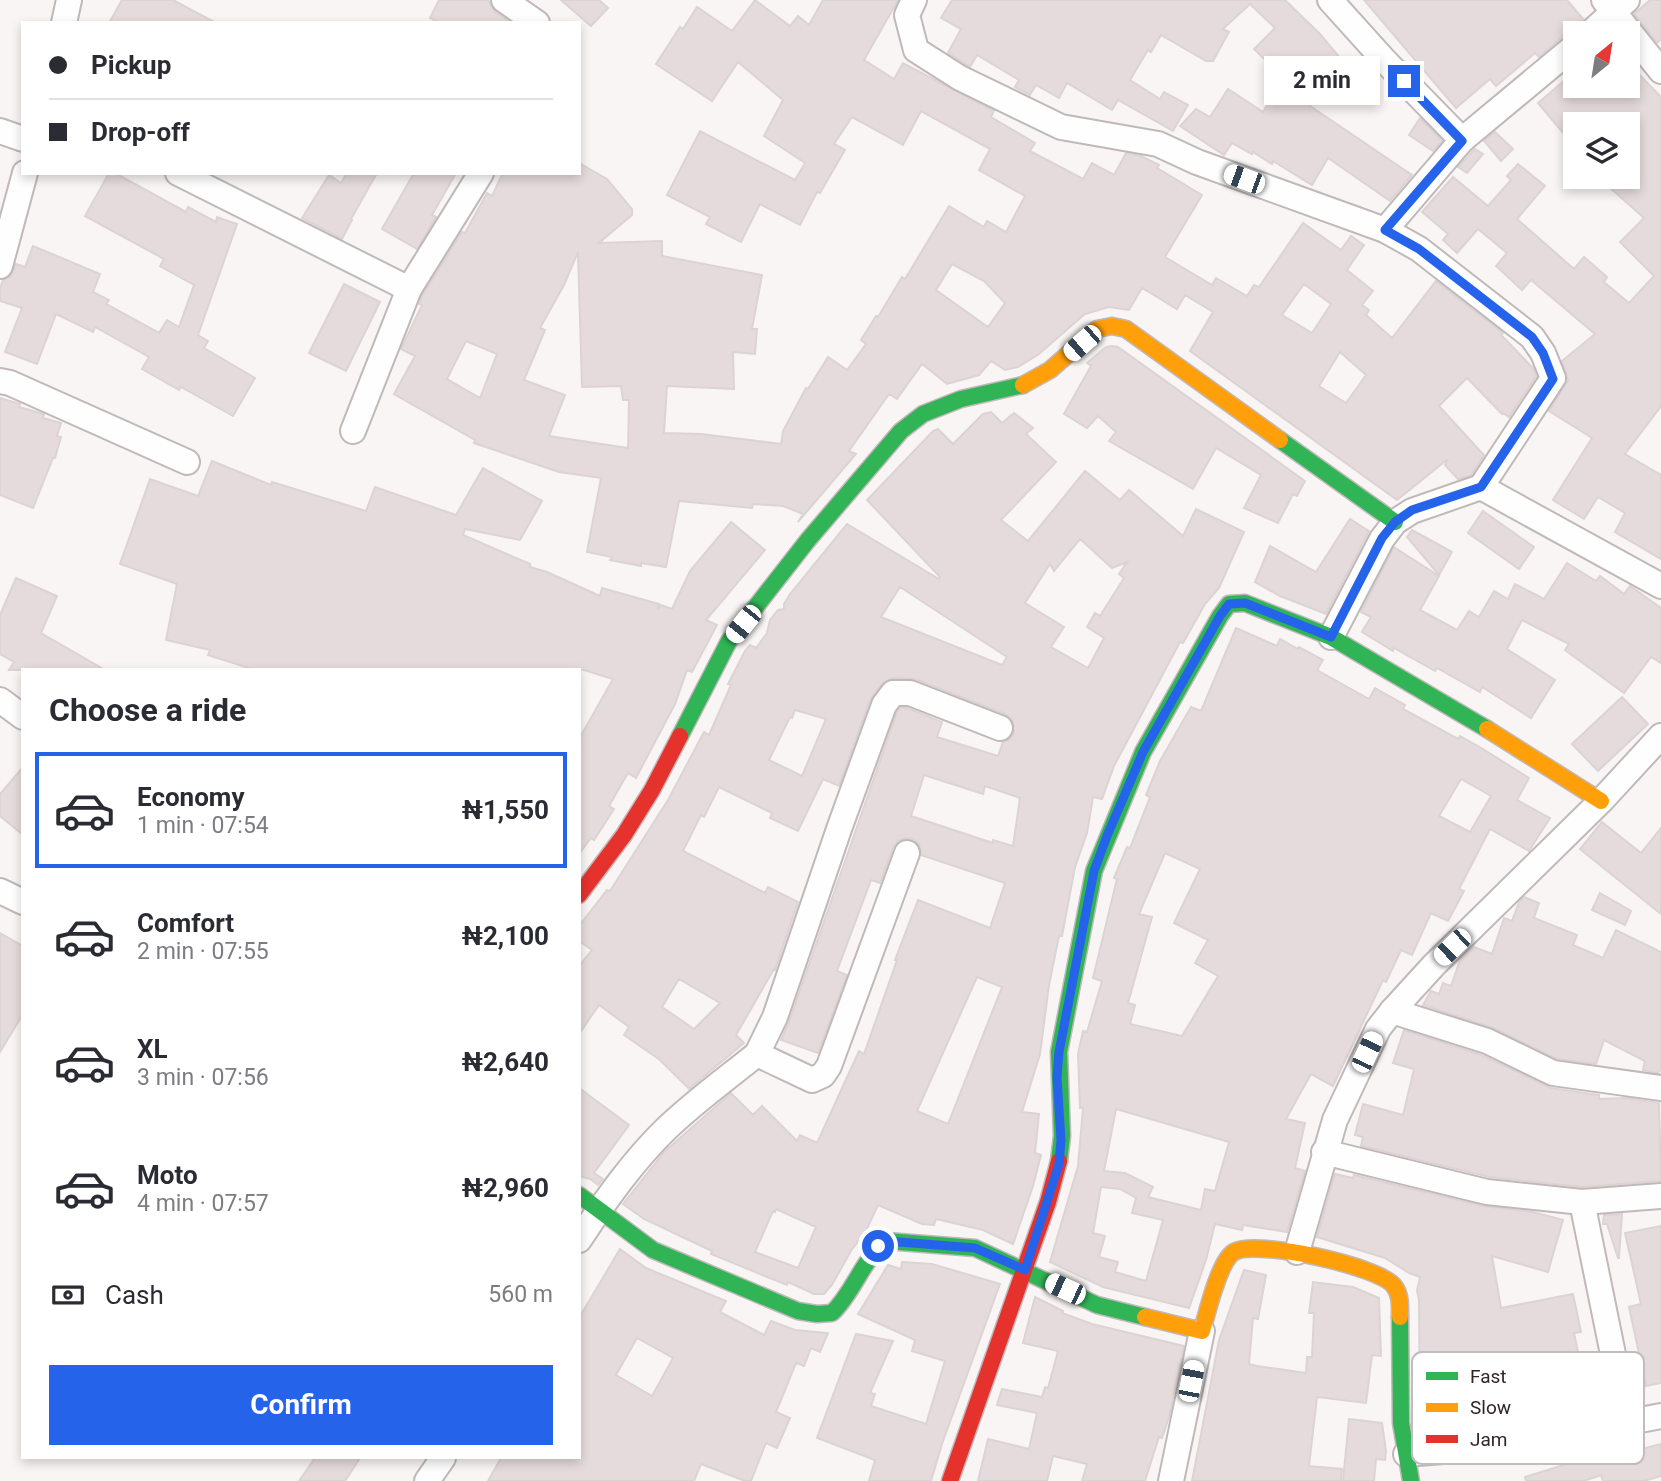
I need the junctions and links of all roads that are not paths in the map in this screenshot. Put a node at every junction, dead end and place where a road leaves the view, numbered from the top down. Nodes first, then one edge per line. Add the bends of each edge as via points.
1 (69, 0) edge
2 (504, 0) edge
3 (914, 0) edge
4 (1330, 0) edge
5 (1615, 4) edge
6 (64, 21) edge
7 (534, 21) edge
8 (1600, 21) edge
9 (1563, 56) edge
10 (1661, 71) edge
11 (0, 131) edge
12 (21, 138) edge
13 (1462, 141) junction
14 (24, 175) edge
15 (181, 175) edge
16 (480, 175) edge
17 (1385, 230) junction
18 (0, 266) edge
19 (410, 289) junction
20 (0, 381) edge
21 (353, 430) dead end
22 (187, 462) dead end
23 (1481, 487) junction
24 (1395, 522) junction
25 (1661, 586) edge
26 (1331, 637) junction
27 (0, 700) edge
28 (21, 716) edge
29 (1000, 728) dead end
30 (1661, 736) edge
31 (1601, 801) junction
32 (907, 853) dead end
33 (0, 891) edge
34 (581, 892) edge
35 (21, 901) edge
36 (1392, 1011) junction
37 (757, 1054) junction
38 (1661, 1088) edge
39 (1324, 1153) junction
40 (1661, 1196) edge
41 (589, 1201) edge
42 (1582, 1202) junction
43 (581, 1232) edge
44 (1297, 1252) junction
45 (1025, 1270) junction
46 (1202, 1331) junction
47 (1613, 1352) edge
48 (1406, 1454) junction
49 (1412, 1454) edge
50 (442, 1459) edge
51 (427, 1481) edge
52 (950, 1481) edge
53 (1171, 1481) edge
54 (1411, 1481) edge

1 - 6 street
2 - 7 street
3 - 17 street via 907,15 916,50 960,78 1061,127 1158,144
4 - 13 street
5 - 8 street
5 - 10 street
9 - 13 street
11 - 12 street
13 - 17 street
14 - 18 street
15 - 19 street
16 - 19 street
17 - 23 street via 1419,249 1532,337 1553,379
19 - 21 street
20 - 22 street
23 - 24 street via 1412,510
23 - 25 street
24 - 26 street via 1382,538
24 - 34 street via 1126,329 1097,329 1050,370 1025,385 961,399 923,415 901,431 729,641 652,790
26 - 31 street
26 - 45 street via 1245,603 1229,604 1143,752 1094,871 1059,1052 1059,1164
27 - 28 street
29 - 37 street via 909,694 893,693 884,705 775,1017
30 - 31 street
31 - 36 street
32 - 37 street via 823,1075 812,1080
33 - 35 street
36 - 38 street via 1487,1041 1553,1073
36 - 39 street via 1378,1029
37 - 41 street via 691,1107
39 - 42 street via 1462,1187
39 - 44 street
40 - 42 street
41 - 43 street
41 - 45 street via 653,1250 798,1311 832,1313 847,1297 868,1259 887,1241 975,1248
42 - 47 street
44 - 46 street via 1246,1247 1234,1252 1225,1264
44 - 48 street via 1378,1274 1394,1284 1401,1300 1401,1423
45 - 46 street via 1097,1305
45 - 52 street
46 - 53 street
48 - 49 street
48 - 54 street
50 - 51 street

